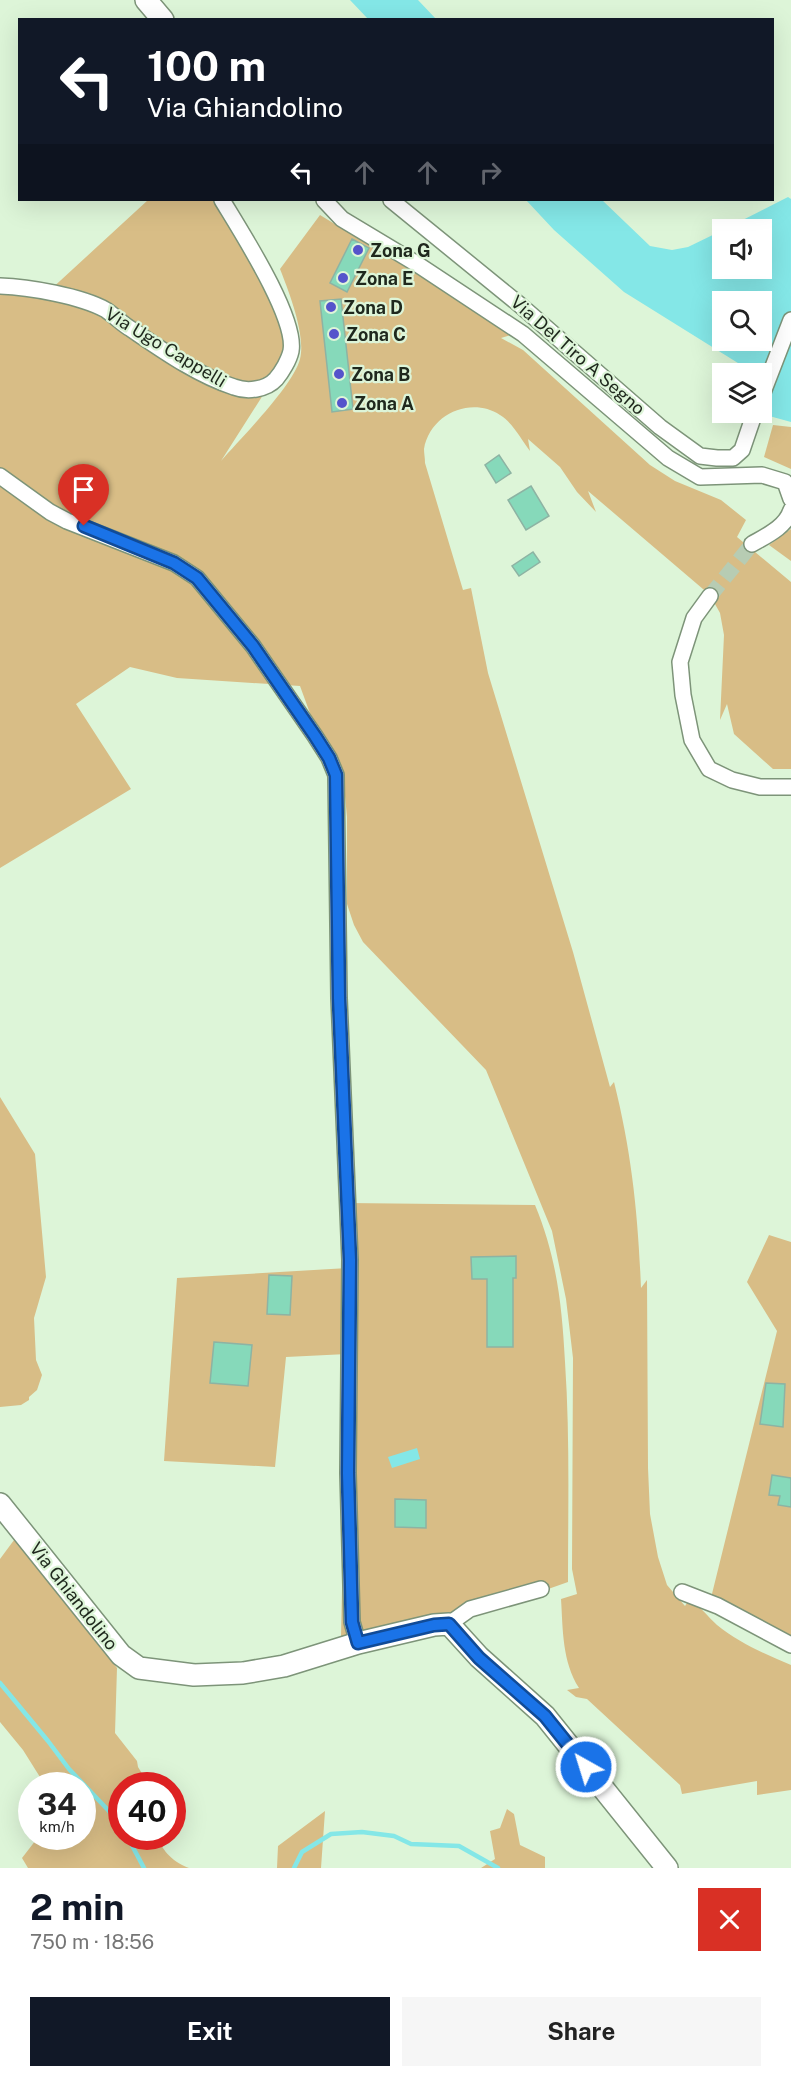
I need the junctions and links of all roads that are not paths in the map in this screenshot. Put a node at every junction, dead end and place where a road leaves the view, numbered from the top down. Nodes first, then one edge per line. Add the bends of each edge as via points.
1 (146, 0) edge
2 (161, 18) edge
3 (223, 201) edge
4 (325, 201) edge
5 (392, 201) edge
6 (0, 286) edge
7 (791, 320) edge
8 (772, 369) edge
9 (752, 423) edge
10 (0, 476) edge
11 (791, 499) edge
12 (791, 510) edge
13 (752, 544) tunnel mouth
14 (710, 596) tunnel mouth
15 (791, 787) edge
16 (0, 1504) edge
17 (541, 1589) dead end
18 (682, 1592) dead end
19 (449, 1624) junction
20 (358, 1643) junction
21 (791, 1645) edge
22 (667, 1868) edge

1 - 2 street
3 - 6 street, Via Ugo Cappelli via 272,286 289,333 291,351 283,368 274,381 257,390 235,388 202,373 105,310 72,297
4 - 11 street via 342,219 524,334 668,458 700,477 774,478 784,482
5 - 9 street, Via Del Tiro A Segno via 660,427 700,456 733,458 742,450
7 - 8 street
10 - 20 street via 56,515 174,563 197,578 253,646 315,736 336,775 339,998 350,1260 348,1473 352,1622
12 - 13 street via 789,518
14 - 15 street via 694,618 680,662 692,740 709,769 732,780 760,787
16 - 20 street, Via Ghiandolino via 121,1656 139,1668 194,1675 243,1673 284,1666
17 - 19 street, Via Ghiandolino via 470,1609
18 - 21 street via 718,1606
19 - 20 street, Via Ghiandolino
19 - 22 street via 479,1658 545,1716

